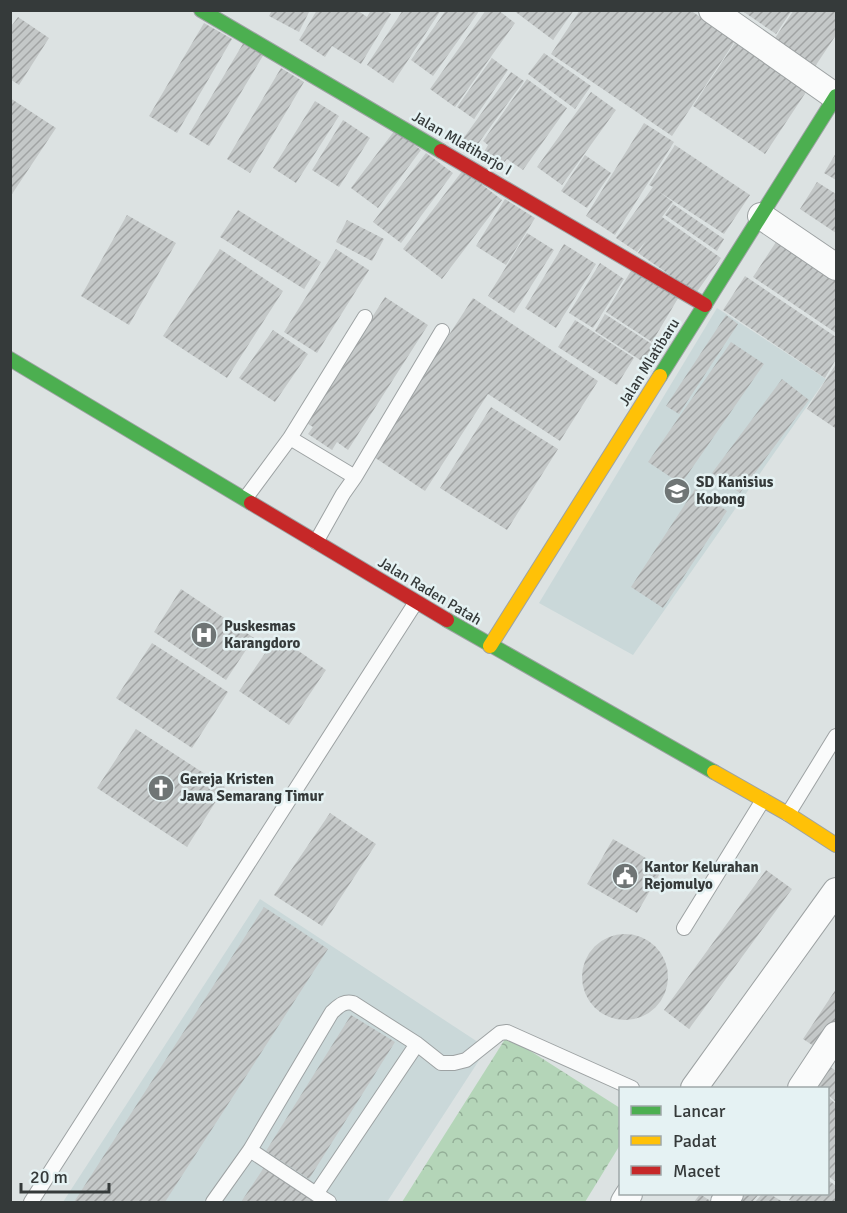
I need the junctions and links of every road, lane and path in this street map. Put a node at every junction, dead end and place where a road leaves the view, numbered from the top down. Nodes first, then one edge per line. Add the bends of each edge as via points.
1 (201, 10) edge
2 (712, 10) edge
3 (836, 97) edge
4 (761, 216) junction
5 (837, 267) edge
6 (705, 305) junction
7 (365, 317) dead end
8 (442, 331) dead end
9 (10, 359) edge
10 (290, 438) junction
11 (355, 477) junction
12 (245, 499) junction
13 (316, 542) junction
14 (416, 602) junction
15 (490, 646) junction
16 (837, 736) edge
17 (763, 800) junction
18 (788, 814) junction
19 (837, 845) edge
20 (837, 891) edge
21 (684, 928) dead end
22 (837, 1035) edge
23 (417, 1044) junction
24 (629, 1087) edge
25 (695, 1087) edge
26 (802, 1087) edge
27 (250, 1150) junction
28 (316, 1194) junction
29 (32, 1203) edge
30 (213, 1203) edge
31 (329, 1203) edge

1 - 6 main road, Jalan Mlatiharjo I
2 - 3 street
3 - 4 main road, Jalan Mlatibaru
4 - 5 street
4 - 6 main road, Jalan Mlatibaru
6 - 15 main road, Jalan Mlatibaru
7 - 10 lane
8 - 11 lane
9 - 12 main road, Jalan Raden Patah
10 - 11 lane
10 - 12 lane
11 - 13 lane
12 - 13 main road, Jalan Raden Patah
13 - 14 main road, Jalan Raden Patah
14 - 15 main road, Jalan Raden Patah
14 - 29 lane
15 - 17 main road, Jalan Raden Patah
16 - 18 lane
17 - 18 main road, Jalan Raden Patah
17 - 21 lane
18 - 19 main road, Jalan Raden Patah
20 - 25 street
22 - 26 street
23 - 24 lane via 441,1063 454,1063 473,1056 500,1033 512,1033
23 - 27 lane via 353,1003 341,1004 332,1012
23 - 28 lane
27 - 28 lane
27 - 30 lane
28 - 31 lane

